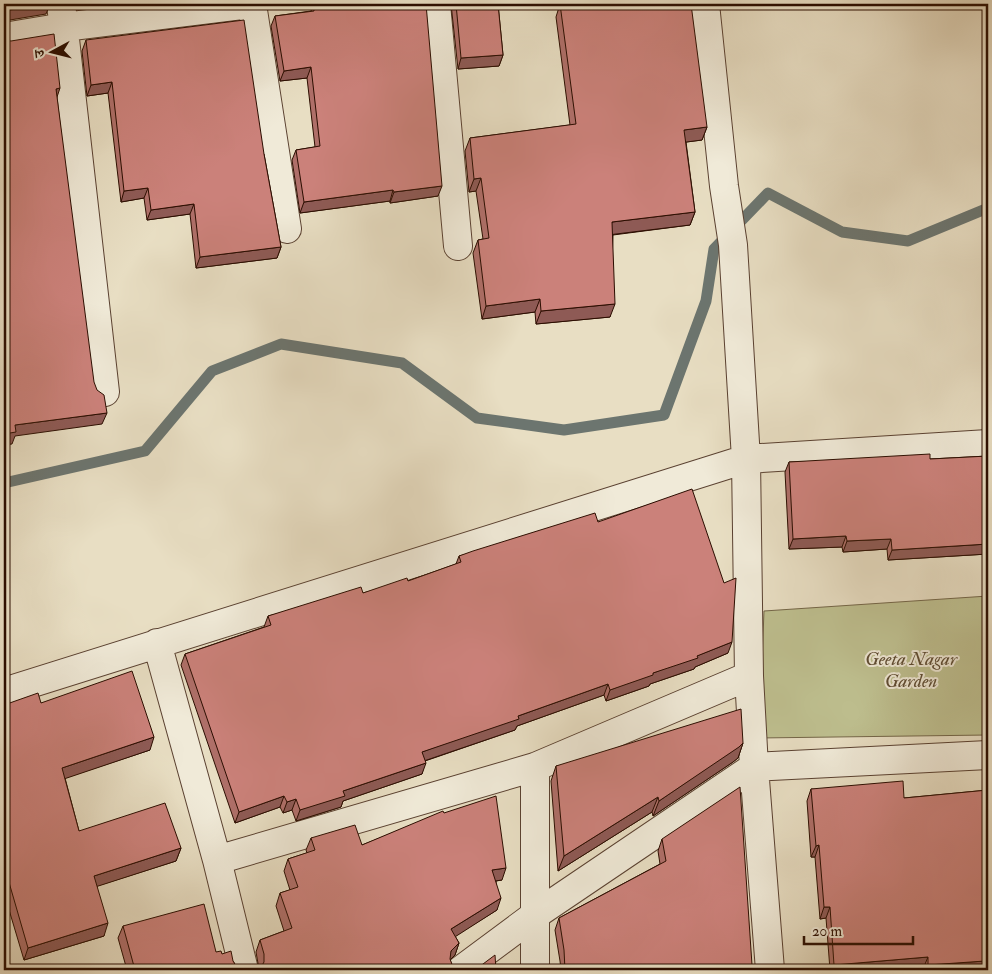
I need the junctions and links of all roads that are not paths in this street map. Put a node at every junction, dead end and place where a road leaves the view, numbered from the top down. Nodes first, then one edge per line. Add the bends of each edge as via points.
1 (251, 4) edge
2 (436, 4) edge
3 (705, 4) edge
4 (62, 16) edge
5 (4, 37) edge
6 (287, 229) dead end
7 (458, 246) dead end
8 (105, 392) dead end
9 (988, 444) edge
10 (746, 459) junction
11 (157, 643) junction
12 (749, 676) junction
13 (4, 692) edge
14 (988, 755) edge
15 (535, 767) junction
16 (754, 767) junction
17 (217, 860) junction
18 (535, 916) junction
19 (244, 970) edge
20 (461, 970) edge
21 (535, 970) edge
22 (770, 970) edge

1 - 4 street
1 - 6 street
2 - 7 street
3 - 10 street via 732,245
4 - 5 street
4 - 8 street
9 - 10 street
10 - 11 street
10 - 12 street
11 - 13 street
11 - 17 street
12 - 15 street
12 - 16 street
14 - 16 street
15 - 17 street
15 - 18 street
16 - 18 street
16 - 22 street
17 - 19 street
18 - 20 street
18 - 21 street

